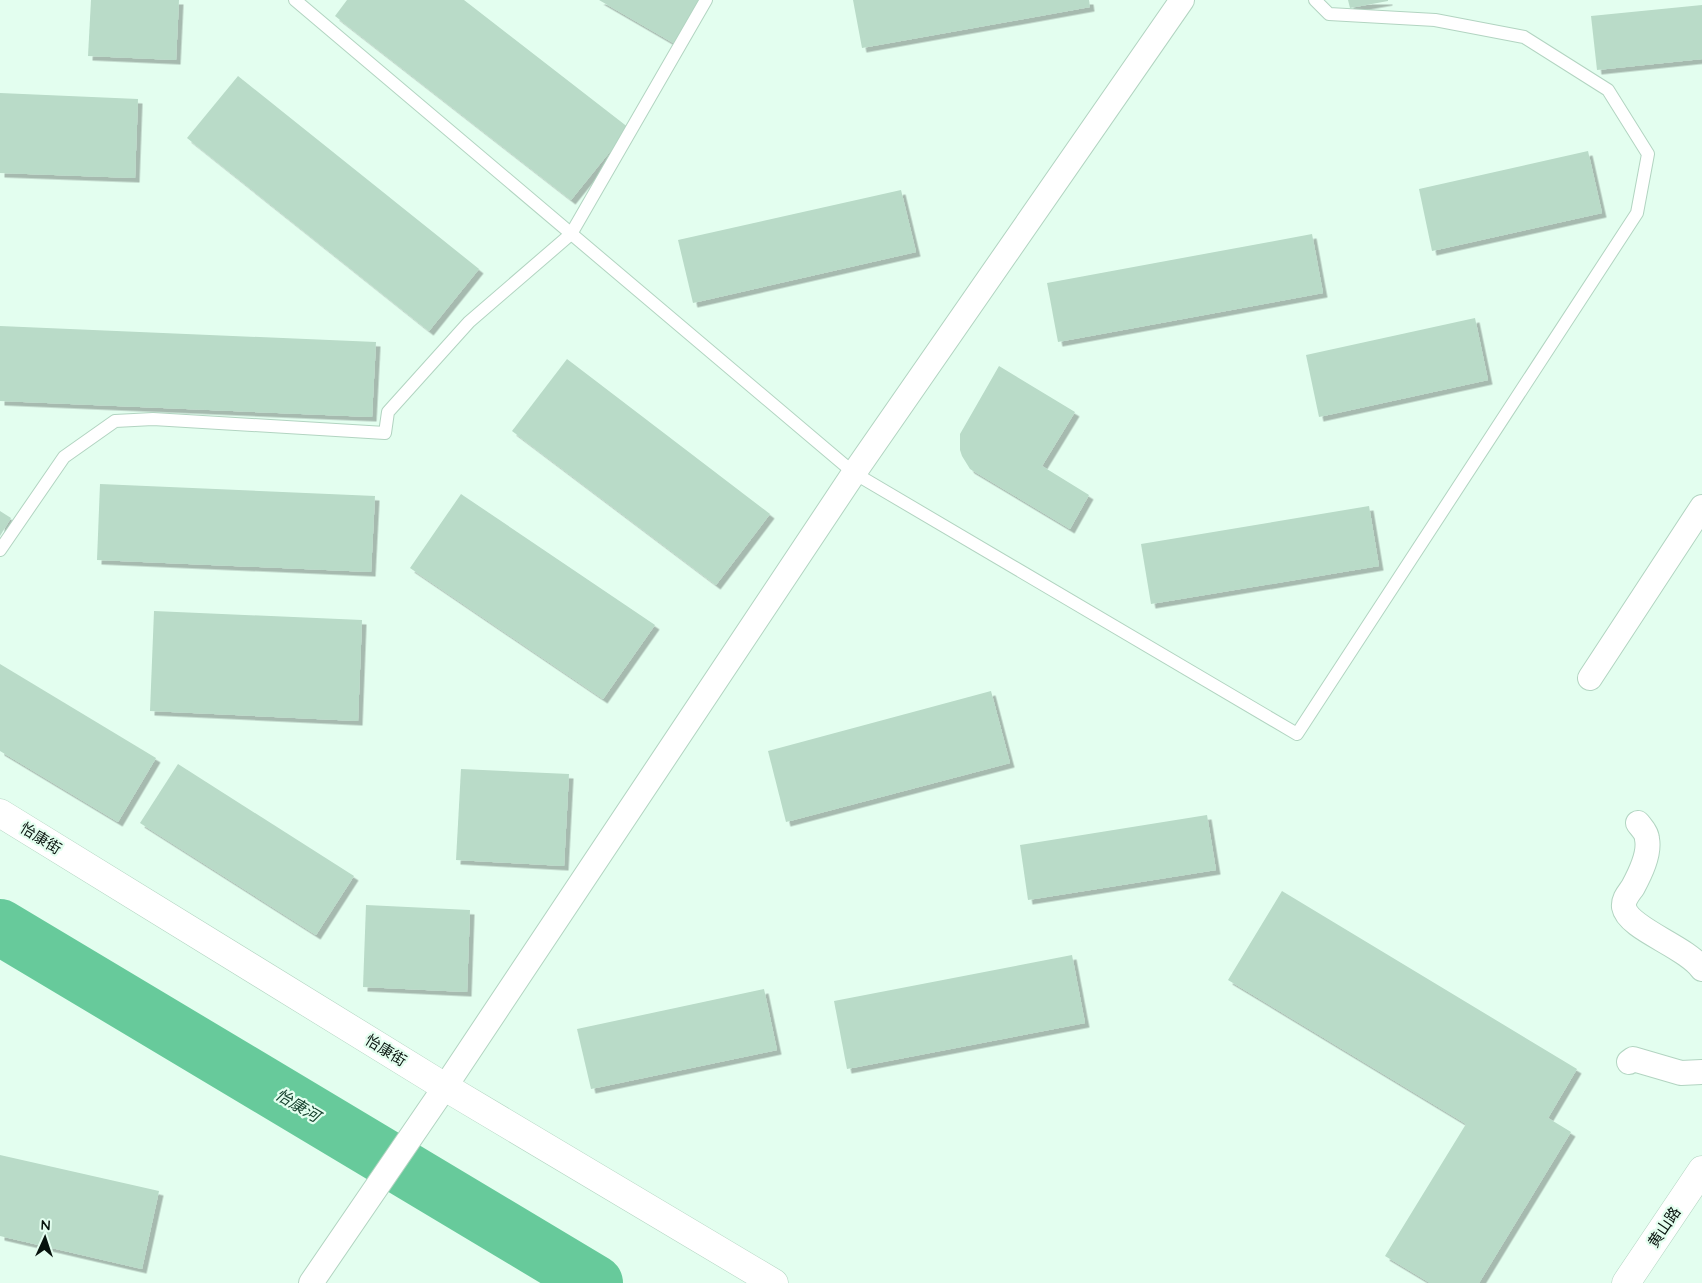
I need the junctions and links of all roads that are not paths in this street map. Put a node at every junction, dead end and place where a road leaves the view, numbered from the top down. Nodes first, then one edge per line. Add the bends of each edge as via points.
1 (295, 0) edge
2 (706, 0) edge
3 (1182, 0) edge
4 (1315, 0) edge
5 (571, 234) junction
6 (854, 473) junction
7 (1702, 507) edge
8 (0, 550) edge
9 (1590, 678) dead end
10 (0, 813) edge
11 (1638, 823) dead end
12 (1702, 968) edge
13 (1629, 1062) dead end
14 (1702, 1072) edge
15 (445, 1087) junction
16 (1702, 1170) edge
17 (311, 1283) edge
18 (774, 1283) edge
19 (1626, 1283) edge

1 - 5 lane
2 - 5 lane
3 - 6 street
4 - 6 lane via 1329,14 1435,20 1524,37 1608,90 1648,154 1637,213 1297,734
5 - 6 lane
5 - 8 lane via 469,322 388,412 385,432 153,419 115,422 64,457
6 - 15 street
7 - 9 street
10 - 15 street, 怡康街
11 - 12 street via 1648,837 1647,848 1624,908 1630,919 1686,953
13 - 14 street via 1633,1059 1681,1073
15 - 17 street
15 - 18 street, 怡康街
16 - 19 street, 黄山路

